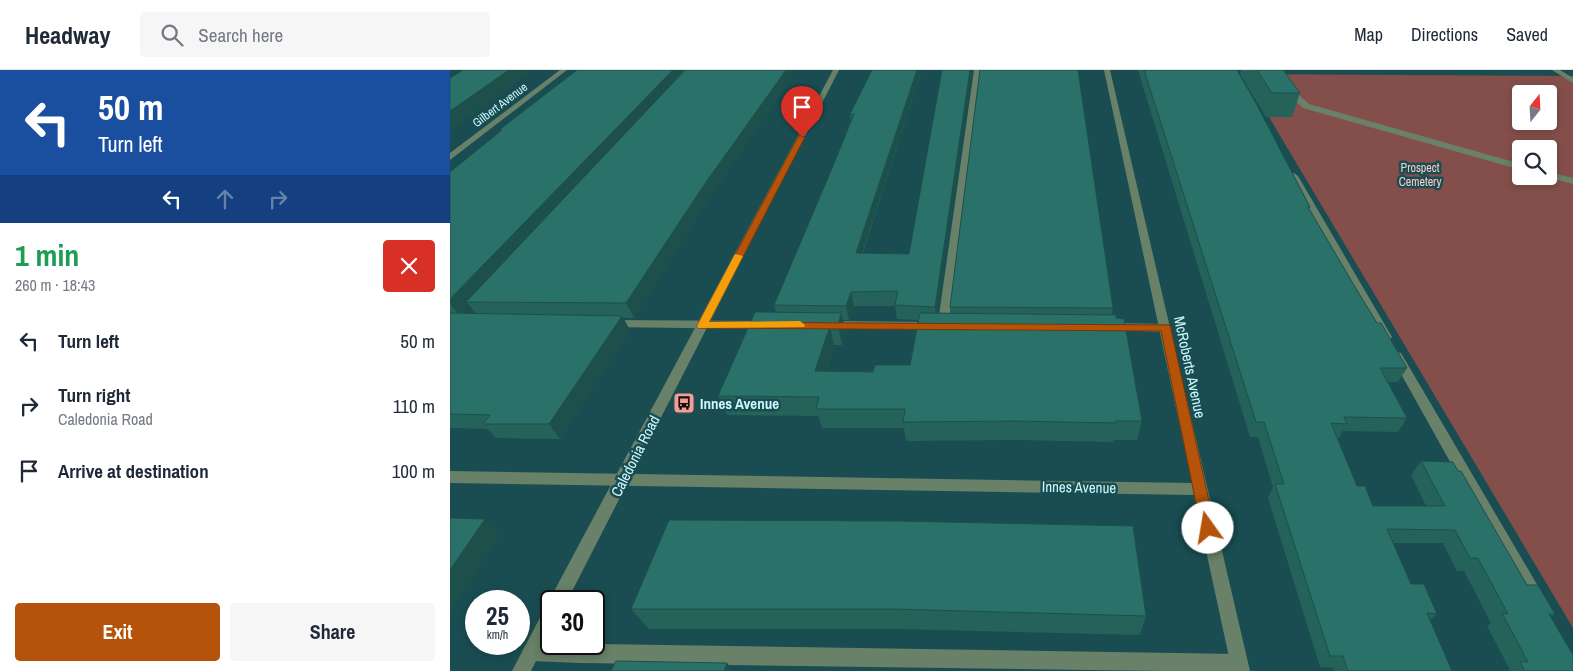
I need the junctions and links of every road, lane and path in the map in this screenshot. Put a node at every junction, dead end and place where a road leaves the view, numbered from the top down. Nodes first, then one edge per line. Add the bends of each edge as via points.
1 (564, 70) edge
2 (836, 70) edge
3 (977, 70) edge
4 (1107, 70) edge
5 (1555, 70) edge
6 (1277, 80) edge
7 (1573, 80) edge
8 (450, 157) edge
9 (1287, 165) edge
10 (1512, 165) edge
11 (1557, 177) edge
12 (1573, 181) edge
13 (600, 324) edge
14 (776, 325) edge
15 (815, 325) edge
16 (702, 326) junction
17 (1098, 327) edge
18 (1166, 328) junction
19 (450, 477) edge
20 (623, 479) junction
21 (1199, 489) junction
22 (564, 590) edge
23 (1543, 612) edge
24 (540, 635) edge
25 (531, 652) junction
26 (894, 665) edge
27 (1240, 667) edge
28 (521, 671) edge

1 - 8 street, Gilbert Avenue
2 - 16 street, Caledonia Road
3 - 15 street via 948,326
4 - 18 street, McRoberts Avenue
5 - 7 street
6 - 10 street via 1306,106
9 - 23 street
11 - 12 street
13 - 16 street
14 - 16 street
16 - 20 street, Caledonia Road
17 - 18 street
18 - 21 street, McRoberts Avenue
19 - 20 street, Innes Avenue
20 - 21 street, Innes Avenue
20 - 22 street, Caledonia Road
21 - 27 street, McRoberts Avenue
24 - 25 street
25 - 26 street
25 - 28 street
26 - 27 street

